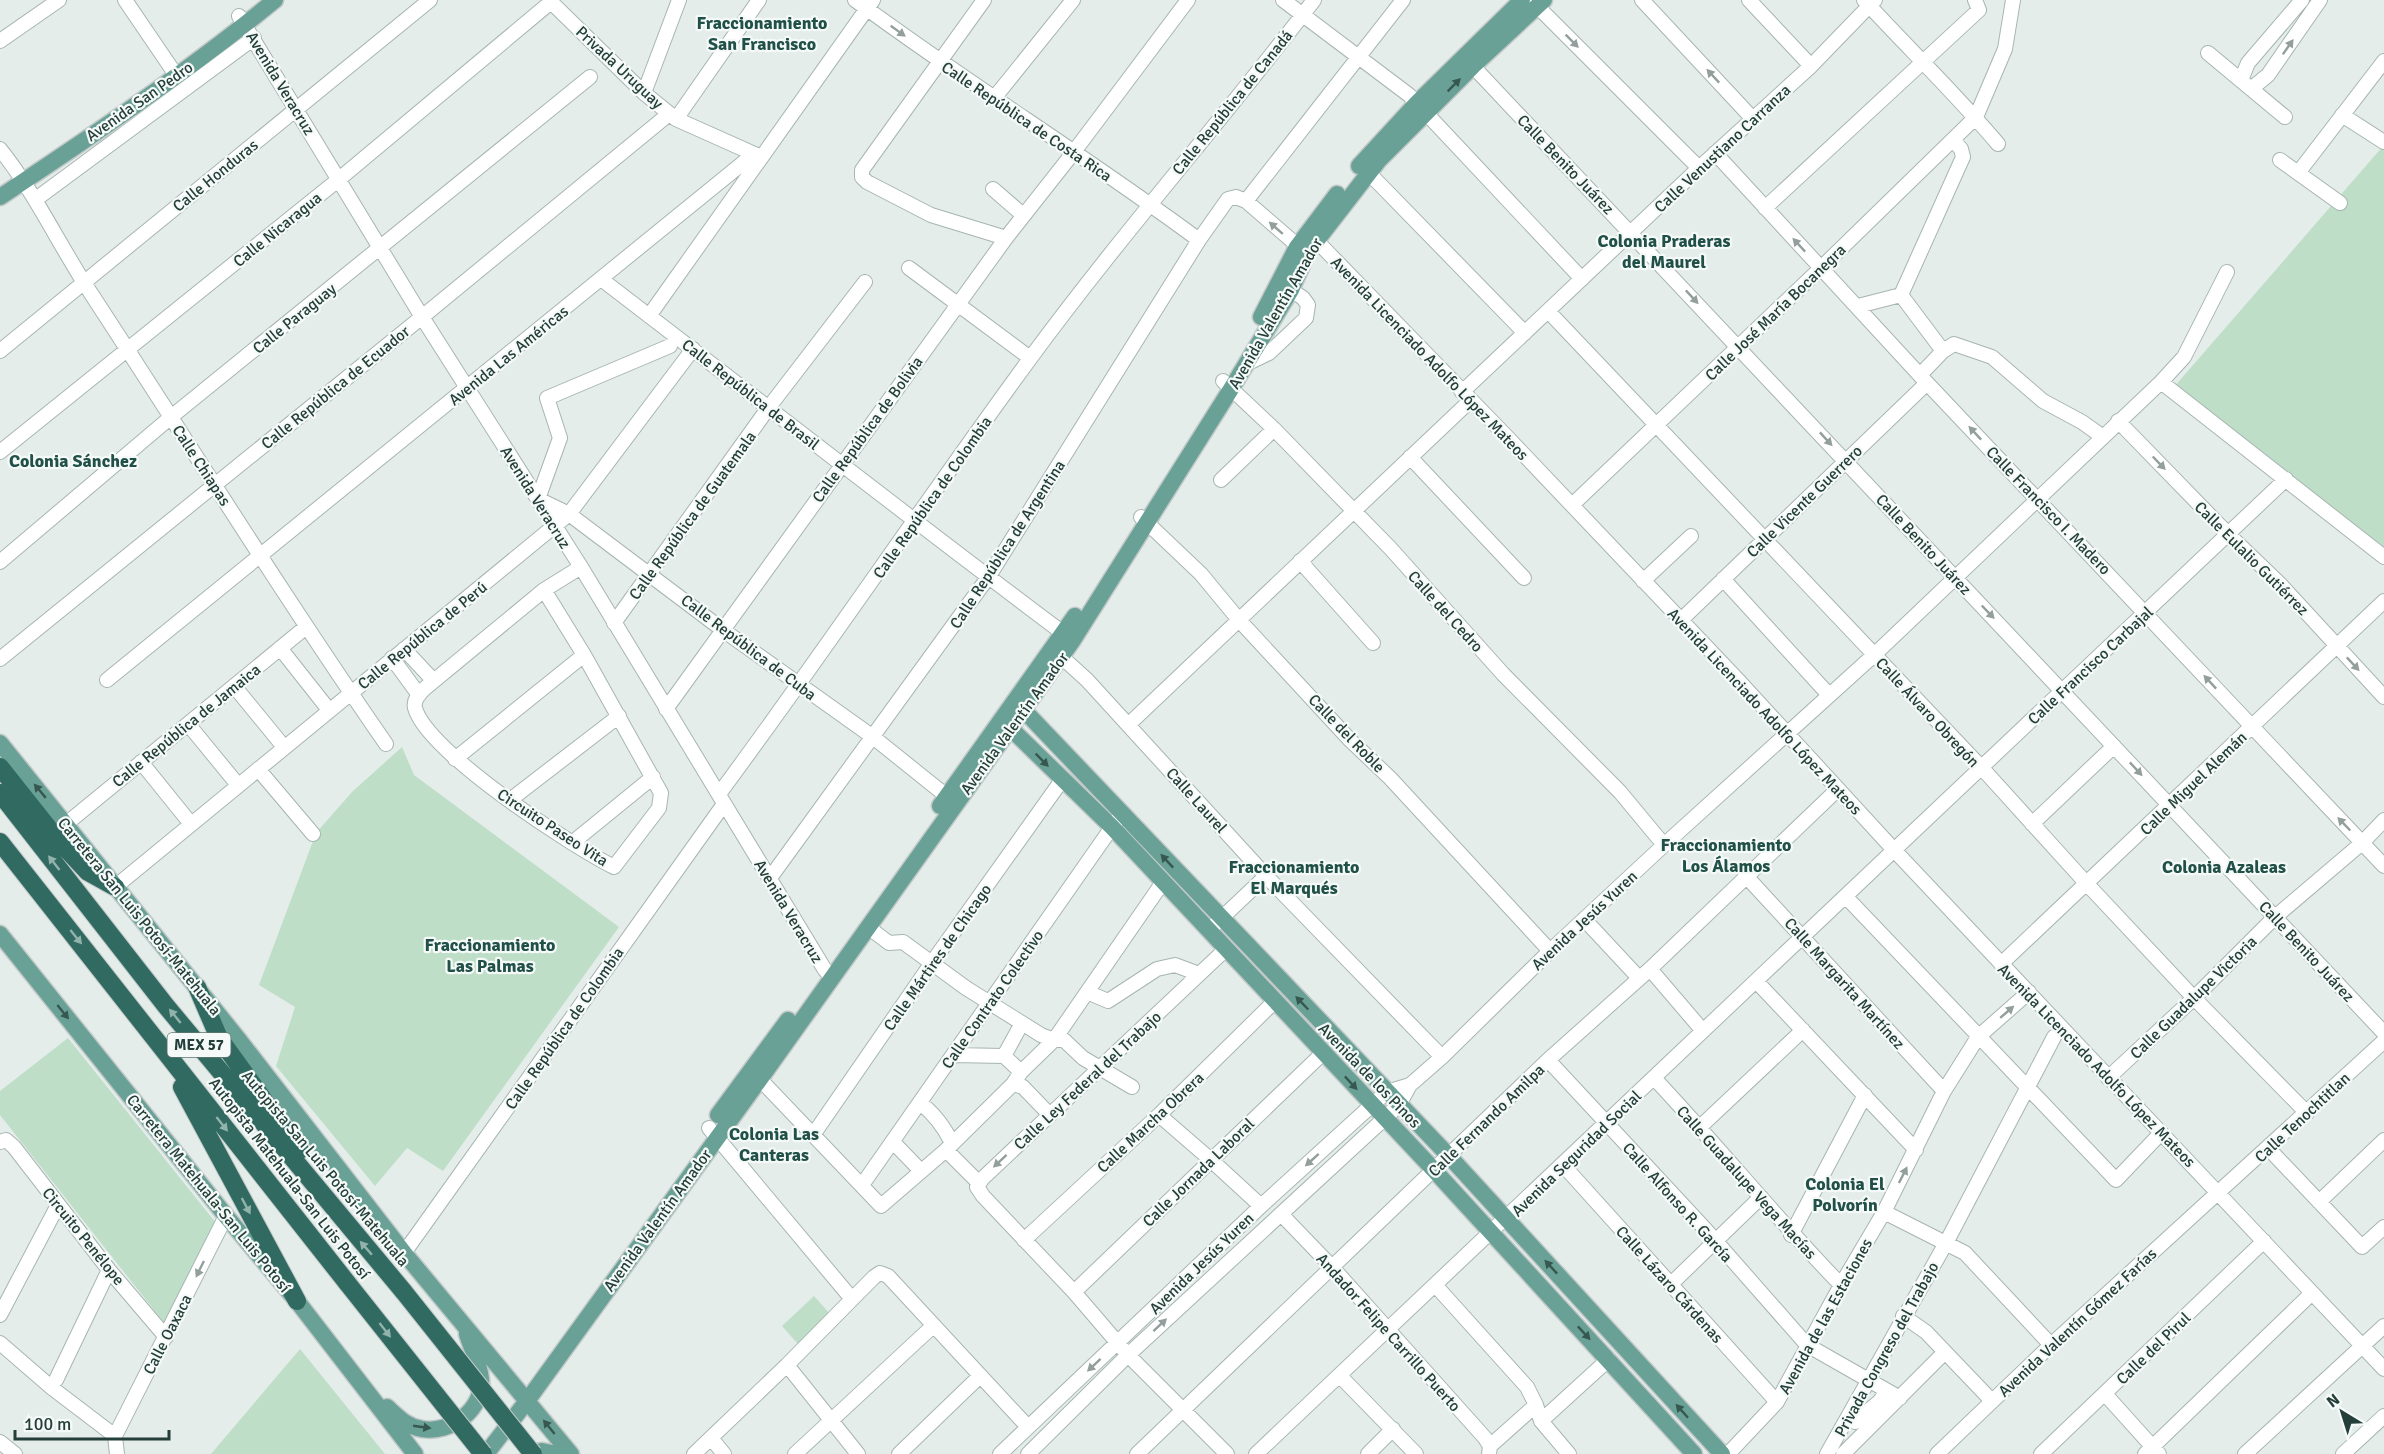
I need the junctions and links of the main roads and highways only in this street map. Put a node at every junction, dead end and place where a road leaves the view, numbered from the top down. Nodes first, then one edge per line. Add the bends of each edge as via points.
1 (259, 0) edge
2 (275, 0) edge
3 (1534, 2) edge
4 (246, 26) junction
5 (14, 171) edge
6 (0, 185) edge
7 (0, 197) edge
8 (1307, 243) junction
9 (1227, 385) junction
10 (1019, 705) junction
11 (1006, 724) junction
12 (0, 743) edge
13 (0, 767) edge
14 (0, 793) edge
15 (952, 800) junction
16 (1117, 820) junction
17 (3, 847) edge
18 (115, 887) junction
19 (2, 942) edge
20 (828, 974) junction
21 (197, 987) junction
22 (159, 1043) junction
23 (345, 1223) junction
24 (297, 1300) junction
25 (465, 1327) junction
26 (359, 1383) junction
27 (524, 1396) junction
28 (415, 1454) edge
29 (475, 1454) edge
30 (484, 1454) edge
31 (531, 1454) edge
32 (557, 1454) edge
33 (571, 1454) edge
34 (1694, 1454) edge
35 (1722, 1454) edge

1 - 4 main road, Avenida San Pedro
2 - 4 main road, Avenida San Pedro
3 - 8 main road, Avenida Valentín Amador via 1468,61 1364,168
4 - 5 main road, Avenida San Pedro
5 - 6 main road, Avenida San Pedro
5 - 7 main road, Avenida San Pedro
8 - 9 main road, Avenida Valentín Amador
8 - 9 main road, Avenida Valentín Amador via 1291,290 1246,364
9 - 10 main road, Avenida Valentín Amador via 1068,637
10 - 11 main road, Avenida Valentín Amador
10 - 16 main road, Avenida de los Pinos
11 - 15 main road, Avenida Valentín Amador
11 -> 16 main road, Avenida de los Pinos via 1062,780
18 -> 12 main road, Carretera San Luis Potosí-Matehuala
13 - 18 highway via 88,872
23 -> 14 highway, Autopista San Luis Potosí-Matehuala / MEX 57 via 166,1006
15 - 20 main road, Avenida Valentín Amador
15 - 20 main road, Avenida Valentín Amador via 868,927
16 -> 34 main road, Avenida de los Pinos via 1163,882
35 -> 16 main road, Avenida de los Pinos via 1448,1155 1221,918
17 -> 22 highway, Autopista Matehuala-San Luis Potosí / MEX 57
18 - 21 main road, Carretera San Luis Potosí-Matehuala
19 -> 24 main road, Carretera Matehuala-San Luis Potosí
20 - 27 main road, Avenida Valentín Amador
21 - 23 highway via 219,1038 330,1192
21 - 25 main road, Carretera San Luis Potosí-Matehuala
22 -> 24 highway
22 -> 30 highway, Autopista Matehuala-San Luis Potosí / MEX 57, bridge
31 -> 23 highway, Autopista San Luis Potosí-Matehuala / MEX 57, bridge
24 - 26 main road, Carretera Matehuala-San Luis Potosí
26 -> 25 main road via 405,1424 442,1429 464,1418 477,1403 481,1379
25 - 27 main road, Carretera San Luis Potosí-Matehuala
26 - 28 main road, Carretera Matehuala-San Luis Potosí
27 - 29 main road, Avenida Valentín Amador
27 - 30 main road, Avenida Valentín Amador
33 -> 27 main road, Carretera San Luis Potosí-Matehuala
31 - 32 main road

